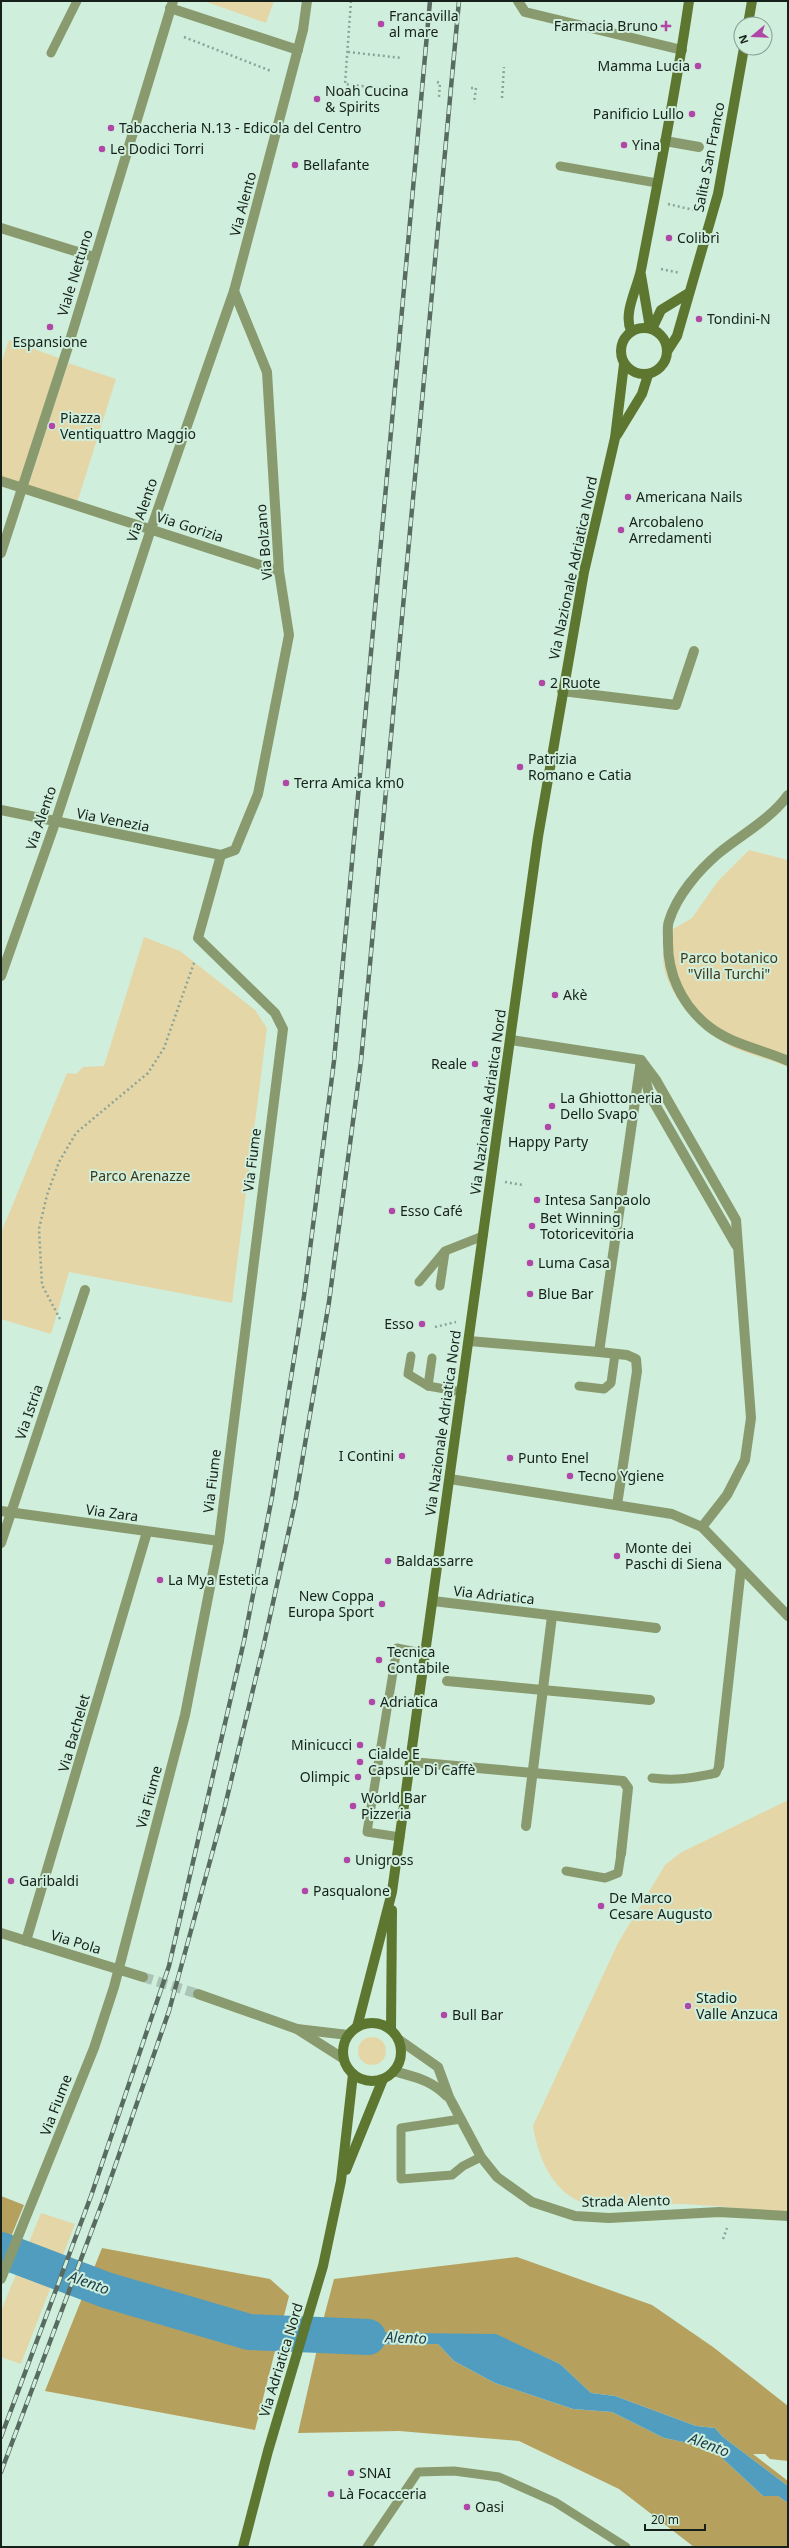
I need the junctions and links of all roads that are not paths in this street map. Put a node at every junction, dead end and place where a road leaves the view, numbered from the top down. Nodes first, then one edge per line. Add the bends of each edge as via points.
1 (77, 1) edge
2 (307, 1) edge
3 (518, 1) edge
4 (688, 1) edge
5 (752, 1) edge
6 (171, 4) edge
7 (749, 16) edge
8 (298, 50) junction
9 (682, 50) junction
10 (51, 53) dead end
11 (743, 56) edge
12 (665, 140) junction
13 (699, 148) dead end
14 (560, 166) dead end
15 (657, 183) junction
16 (1, 228) edge
17 (94, 257) junction
18 (640, 272) junction
19 (234, 291) junction
20 (687, 294) junction
21 (651, 328) junction
22 (631, 331) junction
23 (668, 350) junction
24 (624, 364) junction
25 (648, 374) junction
26 (615, 438) junction
27 (1, 481) edge
28 (22, 488) junction
29 (150, 529) junction
30 (1, 553) edge
31 (280, 571) junction
32 (694, 652) dead end
33 (562, 691) junction
34 (788, 795) edge
35 (1, 810) edge
36 (55, 822) junction
37 (220, 855) junction
38 (1, 976) edge
39 (511, 1040) junction
40 (641, 1060) junction
41 (788, 1061) edge
42 (483, 1236) junction
43 (445, 1251) junction
44 (419, 1282) dead end
45 (440, 1286) dead end
46 (85, 1290) dead end
47 (469, 1341) junction
48 (599, 1352) junction
49 (615, 1354) junction
50 (411, 1356) dead end
51 (432, 1358) dead end
52 (428, 1386) junction
53 (579, 1386) dead end
54 (462, 1392) junction
55 (450, 1479) junction
56 (617, 1505) junction
57 (6, 1512) edge
58 (702, 1527) junction
59 (147, 1532) junction
60 (219, 1541) junction
61 (1, 1543) edge
62 (742, 1568) junction
63 (433, 1601) junction
64 (552, 1616) junction
65 (788, 1616) edge
66 (656, 1628) dead end
67 (426, 1654) junction
68 (447, 1680) dead end
69 (543, 1691) junction
70 (650, 1700) dead end
71 (411, 1762) junction
72 (719, 1766) joint
73 (532, 1774) junction
74 (652, 1778) dead end
75 (526, 1826) dead end
76 (400, 1837) junction
77 (621, 1854) joint
78 (566, 1871) dead end
79 (392, 1892) junction
80 (1, 1933) edge
81 (26, 1942) junction
82 (118, 1970) junction
83 (143, 1977) tunnel mouth
84 (198, 1994) tunnel mouth
85 (357, 2027) junction
86 (297, 2029) junction
87 (391, 2029) junction
88 (348, 2035) junction
89 (398, 2039) junction
90 (344, 2059) junction
91 (394, 2071) junction
92 (354, 2074) junction
93 (383, 2079) junction
94 (449, 2097) junction
95 (461, 2119) junction
96 (481, 2157) junction
97 (341, 2181) junction
98 (788, 2216) edge
99 (1, 2279) edge
100 (243, 2547) edge
101 (367, 2547) edge
102 (626, 2547) edge

1 - 10 lane
2 - 8 street, Via Alento
3 - 9 street via 525,12
4 - 9 main road
5 - 7 main road
6 - 8 street
6 - 17 street, Viale Nettuno
8 - 19 street, Via Alento
9 - 12 main road
11 - 20 main road, Salita San Franco via 718,194
12 - 13 street
12 - 15 main road
14 - 15 lane
15 - 18 main road
16 - 17 street
17 - 28 street, Viale Nettuno
18 - 21 main road
18 - 22 main road via 628,318
19 - 29 street, Via Alento
19 - 31 street, Via Bolzano via 267,372
20 - 21 main road via 661,310
20 - 23 main road, Salita San Franco via 677,336
21 - 22 main road
21 - 23 main road via 663,337
22 - 24 main road, Via Nazionale Adriatica Nord via 626,336 621,350
23 - 25 main road via 665,363 655,373
24 - 25 main road via 635,373
24 - 26 main road, Via Nazionale Adriatica Nord
25 - 26 main road, Via Nazionale Adriatica Nord via 642,394
26 - 33 main road, Via Nazionale Adriatica Nord via 584,572
27 - 28 street, Via Gorizia
28 - 29 street, Via Gorizia
28 - 30 street, Viale Nettuno
29 - 31 street, Via Gorizia
29 - 36 street, Via Alento
31 - 37 street, Via Bolzano via 289,635 258,794 235,850
32 - 33 street via 676,705
33 - 39 main road, Via Nazionale Adriatica Nord via 538,837
34 - 41 street via 742,837 719,853 695,878 679,899 668,931 668,953 674,982 684,1002 708,1026 736,1043
35 - 36 street, Via Venezia
36 - 37 street, Via Venezia
36 - 38 street, Via Alento
37 - 60 street, Via Fiume via 198,938 275,1013 283,1029
39 - 40 street
39 - 42 main road, Via Nazionale Adriatica Nord
40 - 48 street
40 - 58 street via 649,1094 737,1246 751,1418 745,1460 727,1495
42 - 43 lane
42 - 47 main road, Via Nazionale Adriatica Nord
43 - 44 lane
43 - 45 lane
46 - 57 street, Via Istria
47 - 48 street
47 - 54 main road, Via Nazionale Adriatica Nord
48 - 49 street
49 - 53 lane via 610,1383 604,1389
49 - 56 street via 636,1359 637,1371
50 - 52 lane via 408,1374
51 - 52 lane
52 - 54 lane
54 - 55 main road, Via Nazionale Adriatica Nord
55 - 56 street
55 - 63 main road, Via Nazionale Adriatica Nord
56 - 58 street via 672,1514
57 - 59 street, Via Zara
57 - 61 street, Via Istria
58 - 62 street
59 - 60 street, Via Zara
59 - 81 street, Via Bachelet
60 - 82 street, Via Fiume via 186,1715
62 - 65 street
62 - 72 street
63 - 64 street, Via Adriatica
63 - 67 main road, Via Nazionale Adriatica Nord
64 - 66 street, Via Adriatica
64 - 69 street, Via Adriatica
67 - 71 main road, Via Nazionale Adriatica Nord
67 - 76 lane via 397,1648 367,1832
68 - 69 street
69 - 70 street
69 - 73 street, Via Adriatica
71 - 73 street
71 - 76 main road, Via Nazionale Adriatica Nord
72 - 74 lane via 716,1772 688,1779 672,1781
73 - 75 street, Via Adriatica
73 - 77 street via 623,1781 628,1788
76 - 79 main road, Via Nazionale Adriatica Nord
77 - 78 lane via 618,1873 605,1878
79 - 85 main road, Via Nazionale Adriatica Nord
79 - 87 main road, Via Nazionale Adriatica Nord
80 - 81 street, Via Pola
81 - 82 street, Via Pola
82 - 83 street, Via Pola
82 - 99 street, Via Fiume via 94,2048
84 - 86 street
85 - 87 main road via 374,2022
85 - 88 main road
86 - 88 street
86 - 90 street
87 - 89 main road
88 - 90 main road via 343,2051
89 - 91 main road via 401,2056
89 - 94 street, Strada Alento via 438,2067
90 - 92 main road
91 - 93 main road
91 - 94 street, Strada Alento via 422,2078 436,2085
92 - 93 main road via 368,2081
92 - 97 main road, Via Adriatica Nord
93 - 97 main road, Via Adriatica Nord
94 - 95 street, Strada Alento
95 - 96 street, Strada Alento
95 - 96 lane via 400,2128 401,2179 452,2175
96 - 98 street, Strada Alento via 497,2177 515,2191 549,2209 575,2216 609,2218 720,2212
97 - 100 main road, Via Adriatica Nord via 323,2266 268,2451
101 - 102 lane via 418,2472 454,2471 499,2477 527,2489 555,2502

